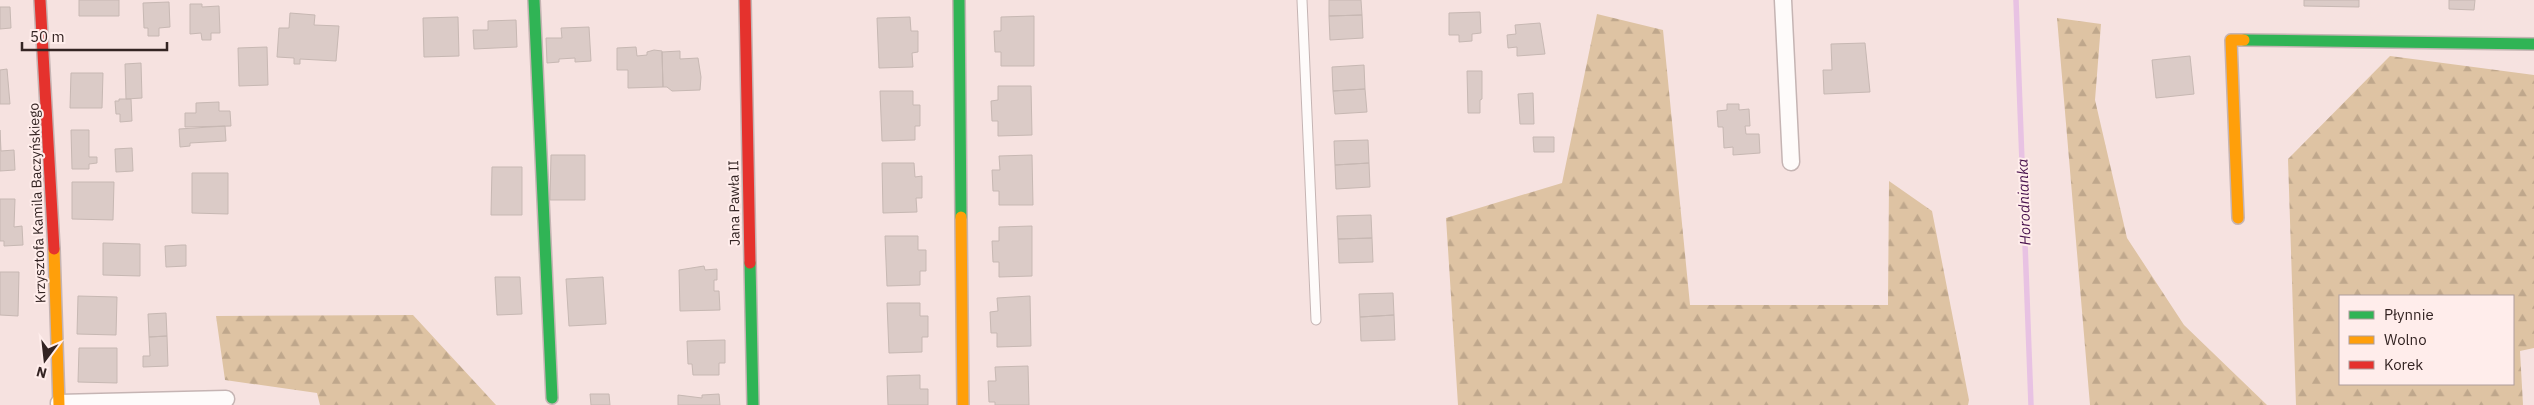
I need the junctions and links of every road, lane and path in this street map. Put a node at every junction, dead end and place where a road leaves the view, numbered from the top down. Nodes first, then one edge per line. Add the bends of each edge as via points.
1 (40, 0) edge
2 (534, 0) edge
3 (745, 0) edge
4 (959, 0) edge
5 (1302, 0) edge
6 (1783, 0) edge
7 (2534, 44) edge
8 (1791, 162) dead end
9 (2238, 218) dead end
10 (1316, 320) dead end
11 (226, 398) dead end
12 (552, 398) dead end
13 (59, 404) edge
14 (753, 405) edge
15 (963, 405) edge

1 - 13 street, Krzysztofa Kamila Baczyńskiego via 53,199
2 - 12 street
3 - 14 street, Jana Pawła II
4 - 15 street
5 - 10 lane
6 - 8 street
7 - 9 street via 2231,40
11 - 13 street

